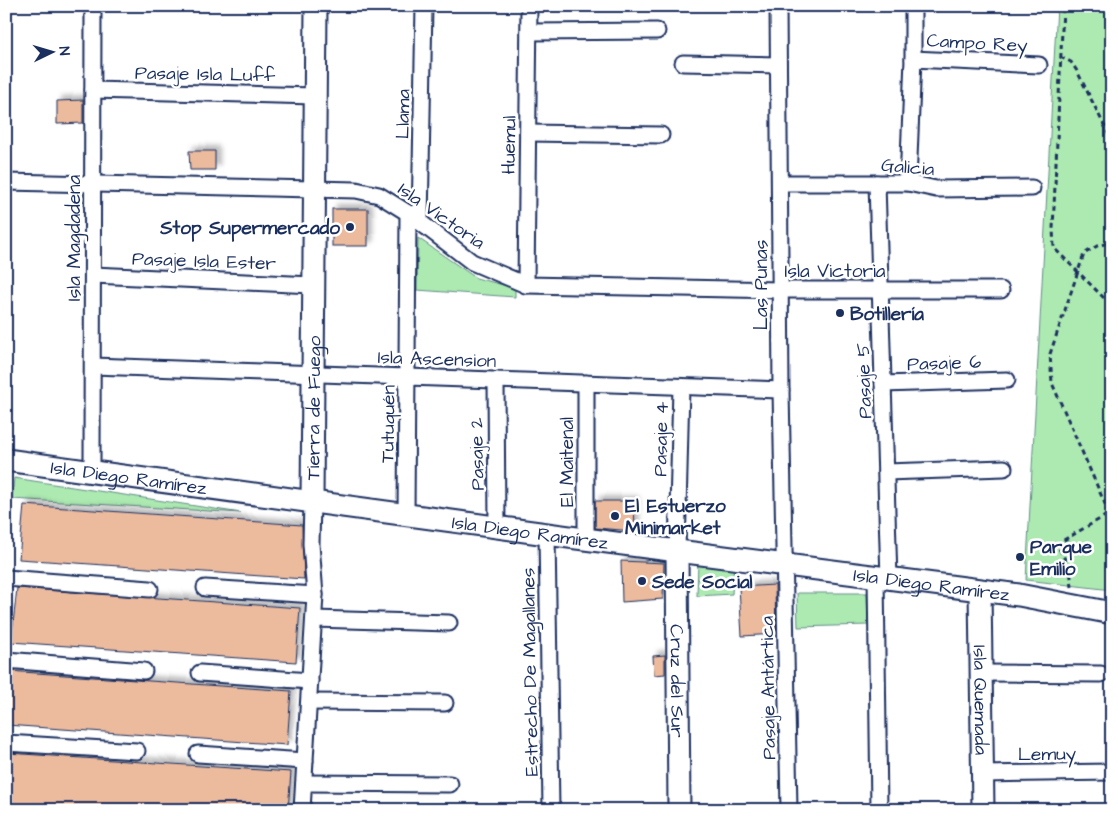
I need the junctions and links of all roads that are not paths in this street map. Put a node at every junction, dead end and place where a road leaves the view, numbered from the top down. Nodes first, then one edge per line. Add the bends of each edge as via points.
1 (93, 6) edge
2 (303, 6) edge
3 (316, 6) edge
4 (424, 6) edge
5 (529, 6) edge
6 (778, 6) edge
7 (912, 6) edge
8 (657, 31) dead end
9 (529, 32) junction
10 (914, 59) junction
11 (683, 63) dead end
12 (778, 65) junction
13 (1038, 65) dead end
14 (93, 90) junction
15 (315, 96) junction
16 (528, 133) junction
17 (661, 135) dead end
18 (6, 182) edge
19 (780, 183) junction
20 (877, 183) junction
21 (908, 183) junction
22 (93, 184) junction
23 (1032, 188) dead end
24 (314, 189) junction
25 (414, 218) junction
26 (93, 275) junction
27 (313, 285) junction
28 (526, 285) junction
29 (880, 289) junction
30 (780, 290) junction
31 (1001, 290) dead end
32 (93, 366) junction
33 (312, 374) junction
34 (407, 377) junction
35 (496, 380) junction
36 (1007, 380) dead end
37 (586, 383) junction
38 (883, 384) junction
39 (681, 387) junction
40 (781, 390) junction
41 (6, 460) edge
42 (1004, 468) dead end
43 (92, 470) junction
44 (886, 472) junction
45 (312, 502) junction
46 (406, 516) junction
47 (497, 527) junction
48 (546, 534) junction
49 (586, 540) junction
50 (677, 552) junction
51 (784, 564) junction
52 (882, 577) junction
53 (6, 578) edge
54 (205, 588) dead end
55 (150, 589) dead end
56 (980, 590) junction
57 (316, 595) junction
58 (1112, 613) edge
59 (314, 620) junction
60 (449, 623) dead end
61 (6, 660) edge
62 (144, 670) dead end
63 (200, 673) dead end
64 (981, 673) junction
65 (1101, 674) dead end
66 (310, 681) junction
67 (309, 702) junction
68 (445, 704) dead end
69 (6, 743) edge
70 (137, 751) dead end
71 (198, 754) dead end
72 (305, 760) junction
73 (1112, 772) edge
74 (982, 774) junction
75 (304, 783) junction
76 (450, 784) dead end
77 (302, 810) edge
78 (551, 810) edge
79 (679, 810) edge
80 (790, 810) edge
81 (879, 810) edge
82 (983, 810) edge

1 - 14 street, Isla Magdadena
2 - 3 street
3 - 15 street, Tierra de Fuego
4 - 25 street, Llama
5 - 9 street, Huemul
6 - 12 street, Las Punas
7 - 10 street
8 - 9 street
9 - 16 street, Huemul
10 - 13 street, Campo Rey
10 - 21 street
11 - 12 street
12 - 19 street, Las Punas
14 - 15 street, Pasaje Isla Luff
14 - 22 street, Isla Magdadena
15 - 24 street, Tierra de Fuego
16 - 17 street
16 - 28 street, Huemul
18 - 22 street, Isla Victoria
19 - 20 street, Galicia
19 - 30 street, Las Punas
20 - 21 street, Galicia
20 - 29 street, Pasaje 5
21 - 23 street, Galicia via 936,189
22 - 24 street, Isla Victoria
22 - 26 street, Isla Magdadena
24 - 25 street, Isla Victoria via 371,193
24 - 27 street, Tierra de Fuego
25 - 28 street, Isla Victoria via 472,262
25 - 34 street, Tutuquén
26 - 27 street, Pasaje Isla Ester
26 - 32 street, Isla Magdadena
27 - 33 street, Tierra de Fuego
28 - 30 street, Isla Victoria
29 - 30 street, Isla Victoria
29 - 31 street, Isla Victoria
29 - 38 street, Pasaje 5
30 - 40 street, Las Punas
32 - 33 street, Isla Ascension
32 - 43 street, Isla Magdadena
33 - 34 street, Isla Ascension
33 - 45 street, Tierra de Fuego
34 - 35 street, Isla Ascension
34 - 46 street, Tutuquén
35 - 37 street, Isla Ascension
35 - 47 street, Pasaje 2
36 - 38 street, Pasaje 6
37 - 39 street, Isla Ascension
37 - 49 street, El Maitenal
38 - 44 street, Pasaje 5
39 - 40 street, Isla Ascension
39 - 50 street, Pasaje 4
40 - 51 street, Las Punas
41 - 43 street, Isla Diego Ramírez
42 - 44 street
43 - 45 street, Isla Diego Ramírez
44 - 52 street, Pasaje 5
45 - 46 street, Isla Diego Ramírez
45 - 57 street, Tierra de Fuego via 311,544
46 - 47 street, Isla Diego Ramírez
47 - 48 street, Isla Diego Ramírez
48 - 49 street, Isla Diego Ramírez
48 - 78 street, Estrecho De Magallanes
49 - 50 street, Isla Diego Ramírez
50 - 51 street, Isla Diego Ramírez
50 - 79 street, Cruz del Sur
51 - 52 street, Isla Diego Ramírez
51 - 80 street, Pasaje Antártica
52 - 56 street, Isla Diego Ramírez
52 - 81 street, Pasaje 5
53 - 55 street
54 - 57 street
56 - 58 street, Isla Diego Ramírez
56 - 64 street, Isla Quemada
57 - 59 street, Tierra de Fuego
59 - 60 street
59 - 66 street, Tierra de Fuego
61 - 62 street
63 - 66 street
64 - 65 street
64 - 74 street, Isla Quemada
66 - 67 street, Tierra de Fuego
67 - 68 street
67 - 72 street, Tierra de Fuego
69 - 70 street
71 - 72 street
72 - 75 street, Tierra de Fuego
73 - 74 street, Lemuy
74 - 82 street, Isla Quemada
75 - 76 street
75 - 77 street, Tierra de Fuego

